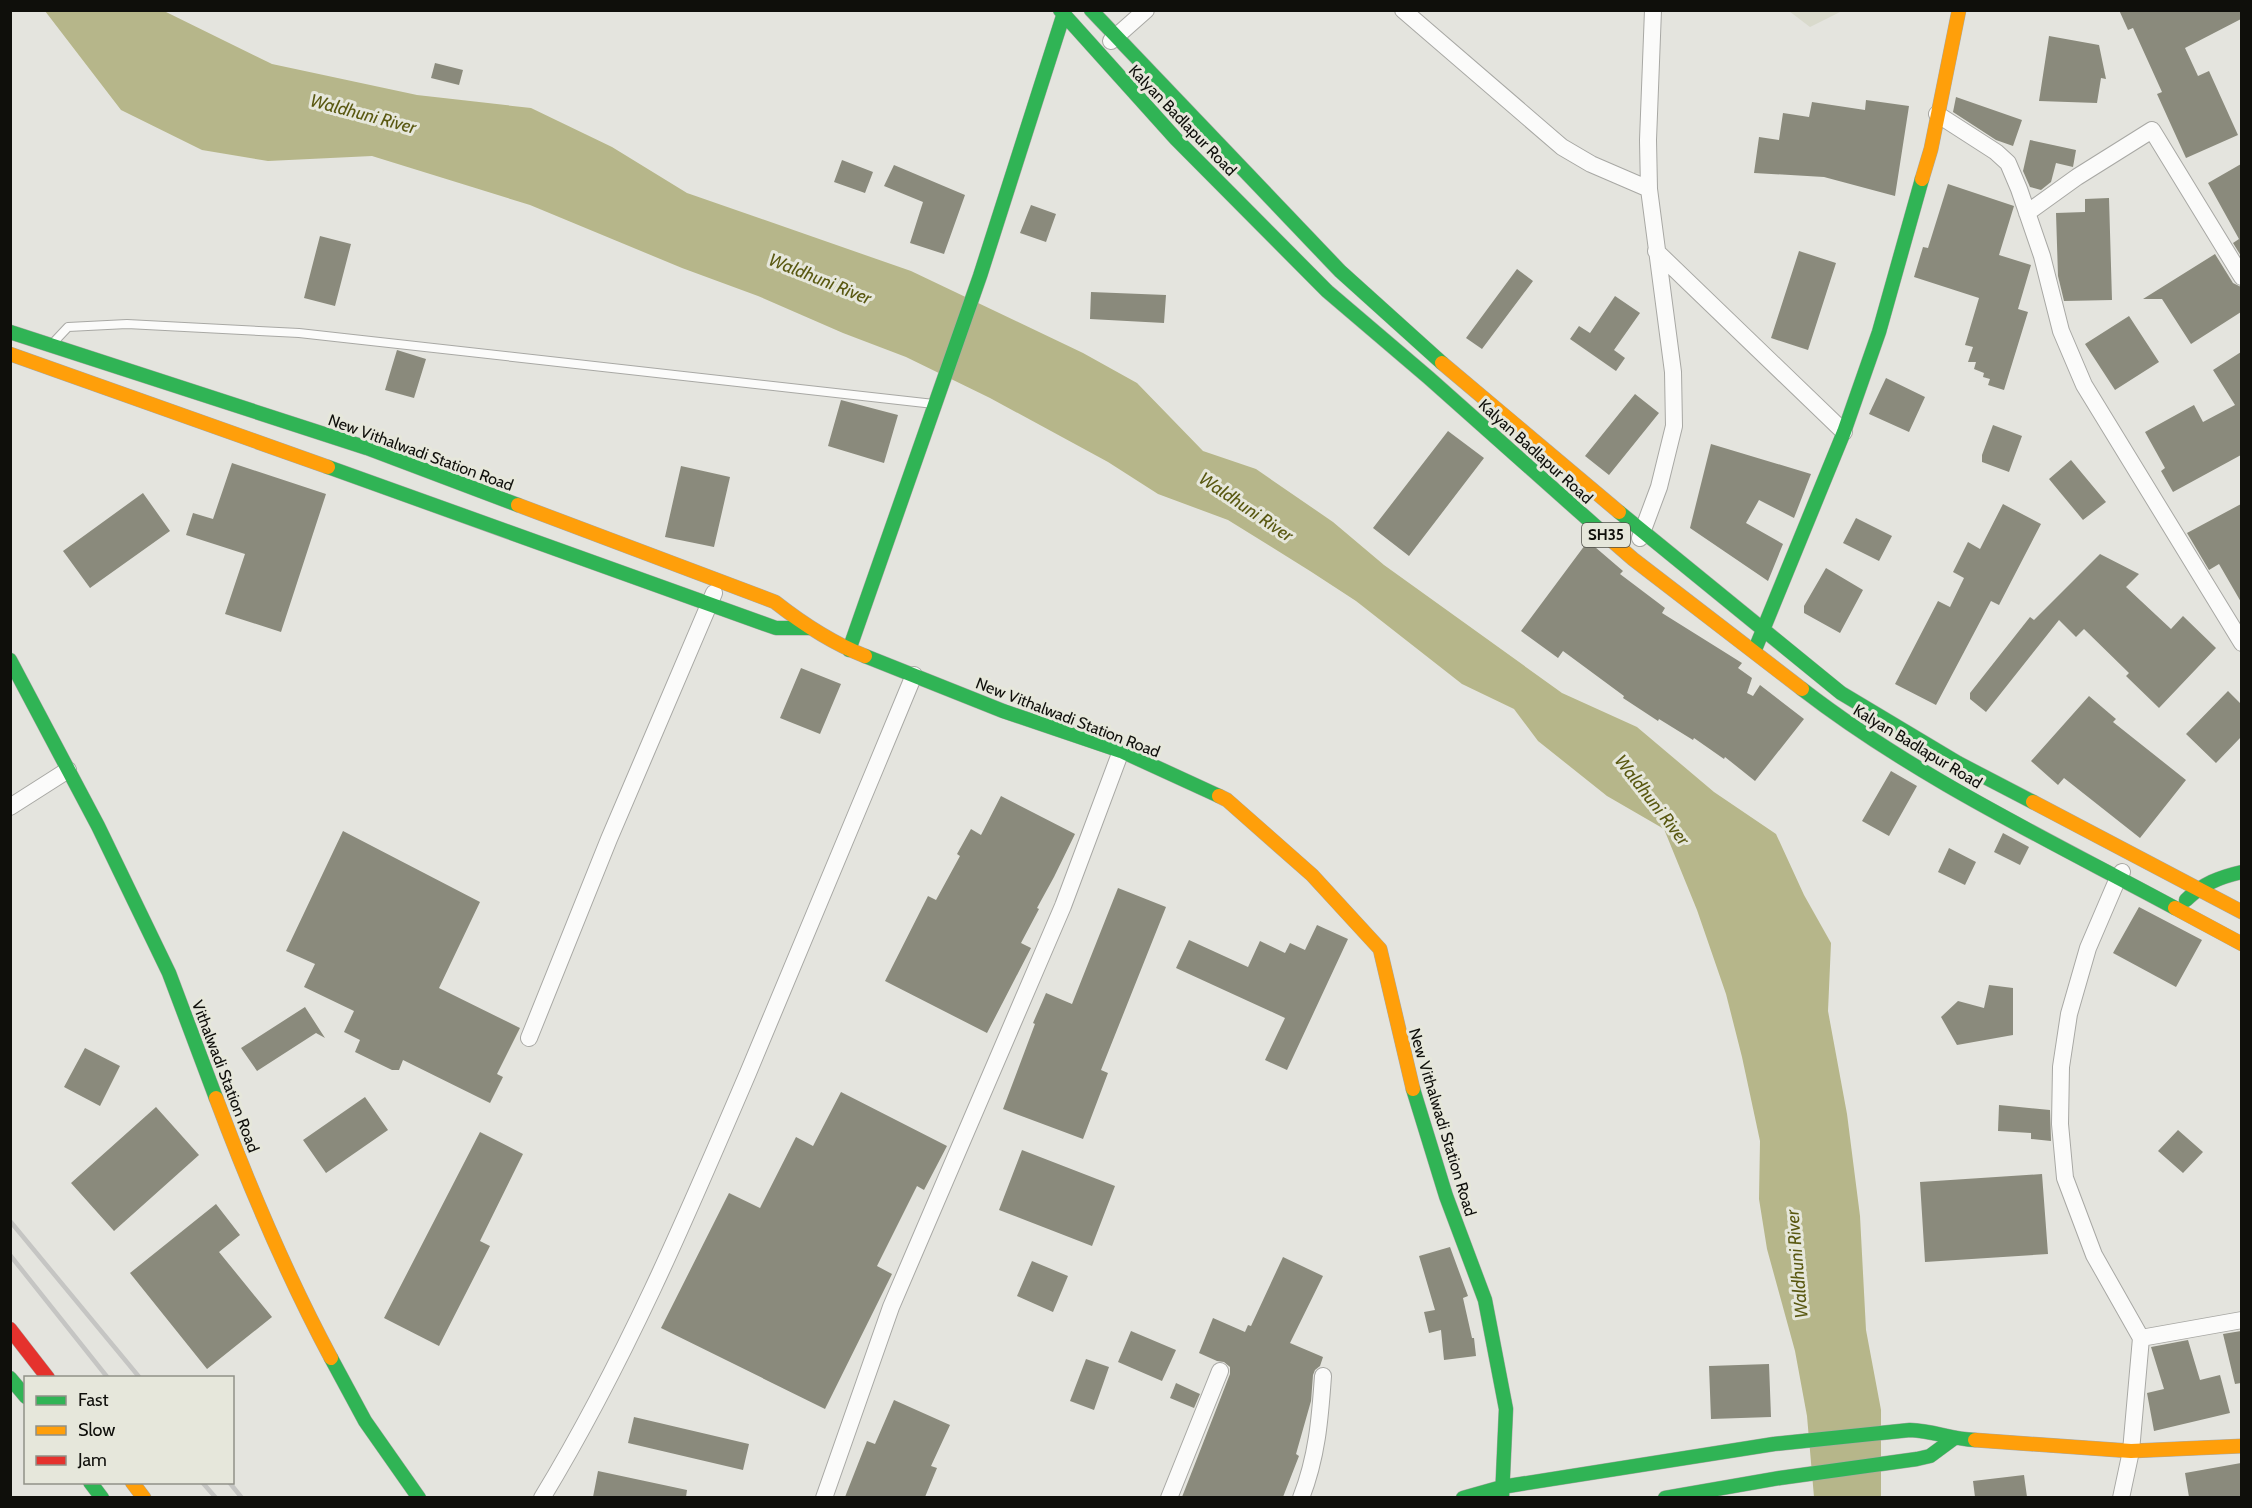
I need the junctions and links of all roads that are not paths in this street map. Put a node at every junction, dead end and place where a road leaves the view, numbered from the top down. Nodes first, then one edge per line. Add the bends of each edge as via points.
1 (1090, 10) edge
2 (1146, 10) edge
3 (1403, 10) edge
4 (1653, 10) edge
5 (1959, 10) edge
6 (1063, 12) edge
7 (1116, 37) junction
8 (1096, 53) junction
9 (1937, 114) junction
10 (1649, 189) junction
11 (2028, 213) junction
12 (1656, 251) junction
13 (2241, 277) edge
14 (10, 332) edge
15 (50, 346) junction
16 (10, 354) edge
17 (36, 363) junction
18 (936, 398) junction
19 (1844, 432) junction
20 (488, 508) junction
21 (1642, 532) junction
22 (1633, 559) junction
23 (718, 580) junction
24 (711, 603) junction
25 (808, 628) junction
26 (1764, 630) junction
27 (2241, 643) edge
28 (849, 650) junction
29 (1753, 653) junction
30 (10, 660) edge
31 (914, 675) junction
32 (1120, 752) junction
33 (68, 770) junction
34 (10, 807) edge
35 (2134, 856) junction
36 (2241, 872) edge
37 (2118, 878) junction
38 (2197, 887) junction
39 (2178, 909) junction
40 (2241, 912) edge
41 (2241, 944) edge
42 (529, 1038) dead end
43 (2241, 1320) edge
44 (10, 1329) edge
45 (2141, 1338) junction
46 (1220, 1371) dead end
47 (47, 1376) edge
48 (1323, 1376) dead end
49 (10, 1378) edge
50 (24, 1395) edge
51 (1953, 1439) junction
52 (2241, 1446) edge
53 (2131, 1451) junction
54 (92, 1484) edge
55 (134, 1484) edge
56 (1502, 1492) edge
57 (102, 1497) edge
58 (144, 1497) edge
59 (419, 1497) edge
60 (542, 1497) edge
61 (824, 1497) edge
62 (1169, 1497) edge
63 (1301, 1497) edge
64 (1464, 1497) edge
65 (1665, 1497) edge
66 (2121, 1497) edge

1 - 7 street, Kalyan Badlapur Road / SH35
2 - 7 street
3 - 10 street via 1562,147
4 - 10 street
5 - 9 street
6 - 8 street, Kalyan Badlapur Road / SH35
6 - 18 street via 980,276
7 - 8 street
7 - 21 street, Kalyan Badlapur Road / SH35 via 1340,271
8 - 22 street, Kalyan Badlapur Road / SH35 via 1327,291
9 - 11 street via 2008,163
9 - 19 street via 1931,149 1879,333
10 - 12 street
11 - 13 street via 2152,130
11 - 27 street via 2061,331 2084,385
12 - 19 street
12 - 21 street via 1673,372 1674,426
14 - 15 street, New Vithalwadi Station Road
15 - 17 lane
15 - 18 lane via 68,327 127,324 299,333
15 - 20 street, New Vithalwadi Station Road via 367,448
16 - 17 street, New Vithalwadi Station Road
17 - 20 street, New Vithalwadi Station Road
18 - 28 street
19 - 26 street
20 - 23 street, New Vithalwadi Station Road
20 - 24 street, New Vithalwadi Station Road
21 - 22 street
21 - 26 street, Kalyan Badlapur Road / SH35
22 - 29 street, Kalyan Badlapur Road / SH35
23 - 24 street
23 - 25 street, New Vithalwadi Station Road via 775,602
24 - 25 street, New Vithalwadi Station Road via 776,628
24 - 42 street via 609,839
25 - 28 street, New Vithalwadi Station Road
26 - 29 street
26 - 35 street, Kalyan Badlapur Road / SH35 via 1841,693 1958,763
28 - 31 street, New Vithalwadi Station Road
29 - 37 street, Kalyan Badlapur Road / SH35 via 1846,722 1963,794
30 - 33 street, Vithalwadi Station Road
31 - 32 street, New Vithalwadi Station Road
31 - 60 street via 707,1169 582,1432
32 - 56 street, New Vithalwadi Station Road via 1227,800 1312,875 1380,949 1407,1069 1446,1196 1485,1300 1506,1409
32 - 61 street via 1063,906 891,1307
33 - 34 street
33 - 59 street, Vithalwadi Station Road via 169,973 239,1160 306,1312 365,1421
35 - 37 street
35 - 38 street, Kalyan Badlapur Road / SH35
36 - 38 street
37 - 39 street, Kalyan Badlapur Road / SH35
37 - 45 street via 2088,948 2069,1014 2061,1067 2060,1124 2065,1178 2094,1255
38 - 39 street
38 - 40 street, Kalyan Badlapur Road / SH35
39 - 41 street, Kalyan Badlapur Road / SH35
43 - 45 street
44 - 47 street
45 - 53 street
46 - 62 street
48 - 63 street via 1318,1438 1312,1470
49 - 50 street
51 - 53 street
51 - 56 street via 1932,1431 1910,1430 1774,1444
51 - 65 street via 1930,1456 1917,1459
52 - 53 street
53 - 66 street
54 - 57 street
55 - 58 street
56 - 64 street

